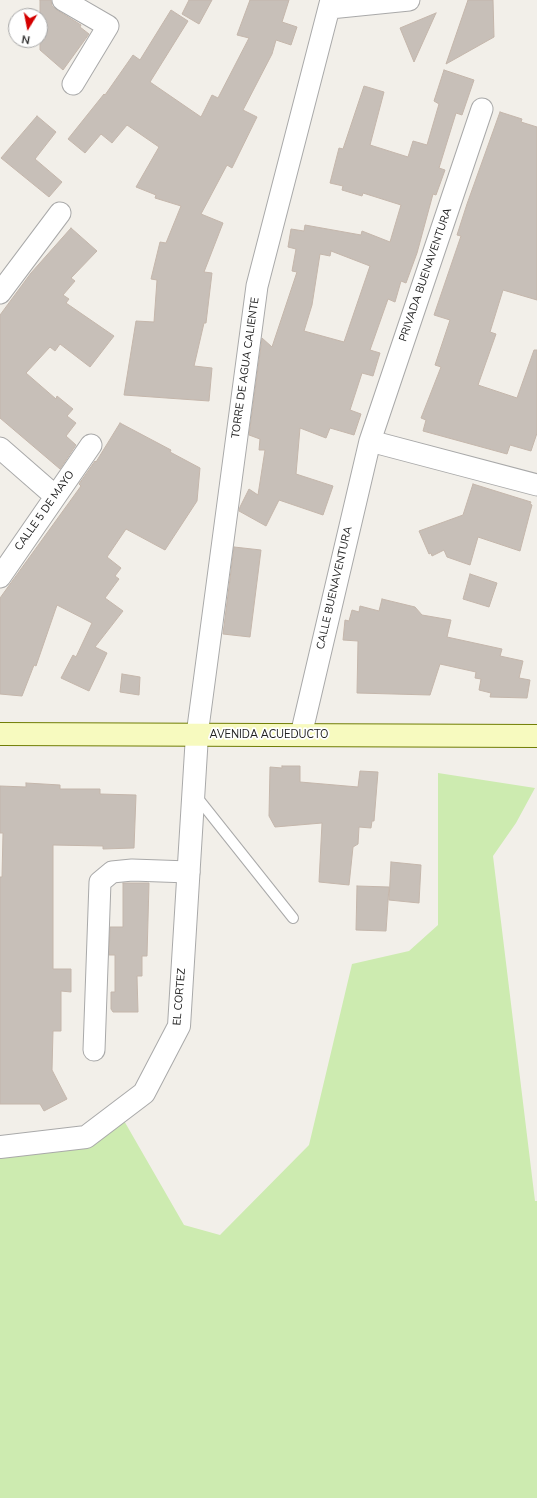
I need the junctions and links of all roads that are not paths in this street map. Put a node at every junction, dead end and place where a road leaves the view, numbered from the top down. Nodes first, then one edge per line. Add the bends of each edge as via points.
1 (63, 0) edge
2 (409, 0) edge
3 (331, 4) edge
4 (73, 84) dead end
5 (482, 109) dead end
6 (60, 213) dead end
7 (0, 294) edge
8 (370, 441) junction
9 (91, 445) dead end
10 (0, 448) edge
11 (535, 479) edge
12 (55, 496) junction
13 (0, 577) edge
14 (0, 734) edge
15 (197, 735) junction
16 (301, 735) junction
17 (537, 736) edge
18 (194, 793) junction
19 (188, 872) junction
20 (293, 918) dead end
21 (94, 1050) dead end
22 (0, 1147) edge

1 - 4 street via 108,26
2 - 3 street
3 - 15 street, TORRE DE AGUA CALIENTE via 257,286
5 - 8 street, PRIVADA BUENAVENTURA
6 - 7 street
8 - 11 street
8 - 16 street, CALLE BUENAVENTURA
9 - 12 street, CALLE 5 DE MAYO
10 - 12 street
12 - 13 street, CALLE 5 DE MAYO
14 - 15 main road, AVENIDA ACUEDUCTO
15 - 16 main road, AVENIDA ACUEDUCTO
15 - 18 street, EL CORTEZ
16 - 17 main road, AVENIDA ACUEDUCTO
18 - 19 street, EL CORTEZ
18 - 20 lane
19 - 21 street via 112,872 100,882
19 - 22 street, EL CORTEZ via 179,1026 144,1093 86,1137

